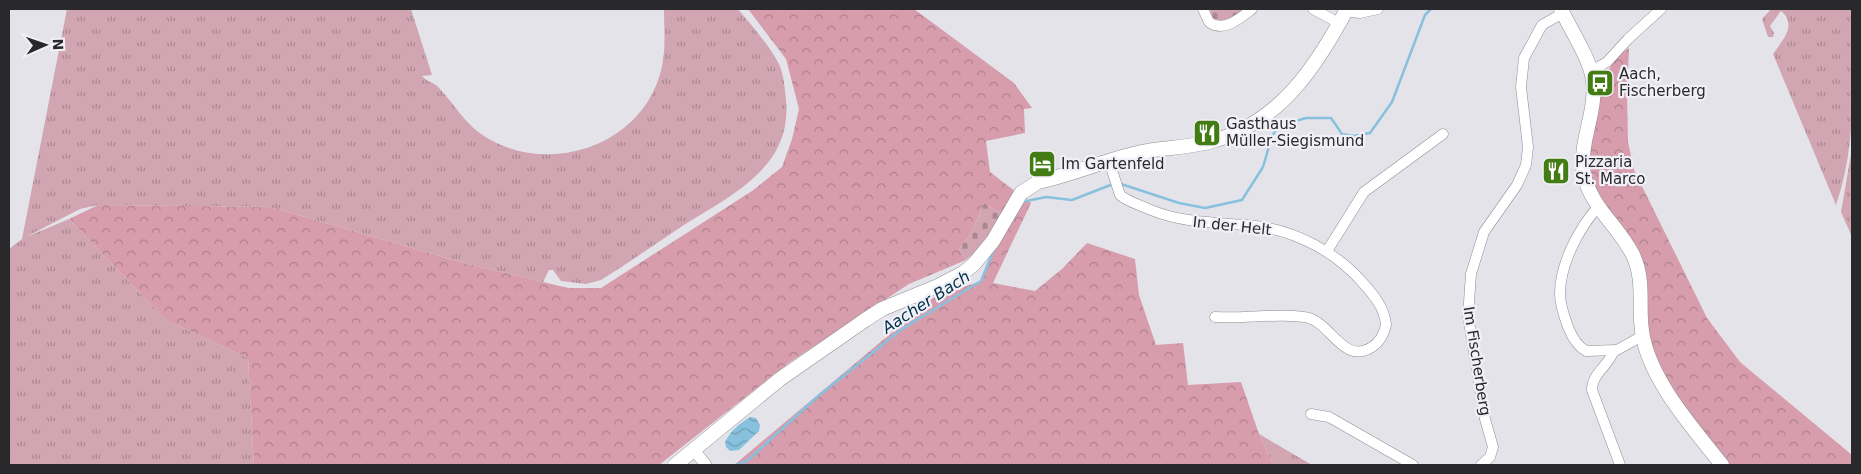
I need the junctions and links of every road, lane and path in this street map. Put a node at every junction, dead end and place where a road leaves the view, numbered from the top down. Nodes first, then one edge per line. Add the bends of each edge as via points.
1 (1203, 9) edge
2 (1252, 9) edge
3 (1313, 9) edge
4 (1661, 9) edge
5 (1562, 11) edge
6 (1356, 13) edge
7 (1591, 71) junction
8 (1443, 134) dead end
9 (1109, 161) junction
10 (1598, 207) junction
11 (1327, 251) junction
12 (1215, 317) dead end
13 (1642, 336) junction
14 (1614, 350) junction
15 (1311, 414) dead end
16 (694, 449) junction
17 (675, 465) edge
18 (706, 465) edge
19 (1413, 465) edge
20 (1481, 465) edge
21 (1620, 465) edge
22 (1722, 465) edge

1 - 2 street via 1209,22 1220,26 1234,22
3 - 6 street
4 - 7 street via 1607,62
5 - 7 main road
5 - 20 street, Im Fischerberg via 1542,25 1524,58 1521,76 1528,147 1526,165 1517,185 1484,232 1471,274 1468,316 1485,419 1493,447 1490,457
6 - 9 main road via 1304,79 1276,107 1245,129 1207,143 1144,152
7 - 10 main road via 1593,92 1583,166 1587,185
8 - 11 street via 1364,192
9 - 11 street, In der Helt via 1116,185 1124,198 1171,218 1270,229
9 - 16 main road via 1038,182 1028,188 1016,200 993,241 963,273 882,309 865,320 780,379
10 - 13 main road via 1626,245 1638,268 1642,292
10 - 14 street via 1585,224 1563,273 1561,303 1571,333 1580,347 1586,351
11 - 12 street, In der Helt via 1357,276 1382,309 1385,329 1379,341 1370,348 1358,351 1345,348 1323,324 1306,317
13 - 14 street
13 - 22 main road via 1648,357 1664,385
14 - 21 street via 1594,378 1592,390
15 - 19 street via 1329,417
16 - 17 main road
16 - 18 street

